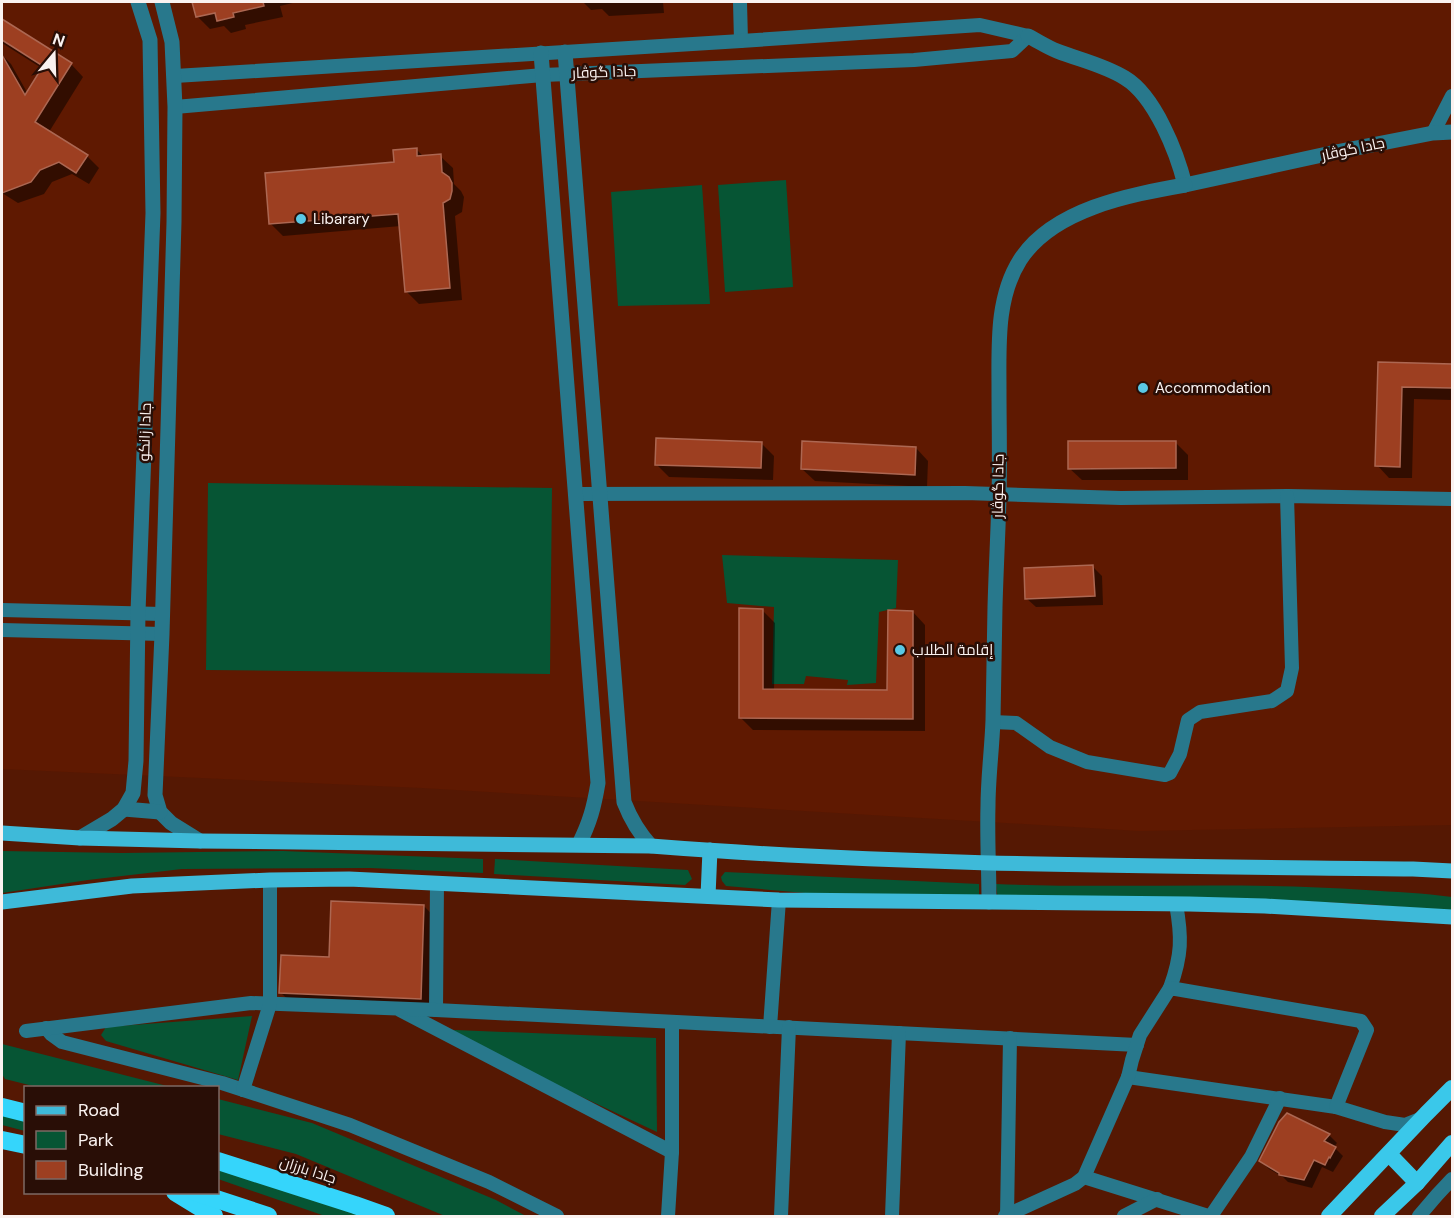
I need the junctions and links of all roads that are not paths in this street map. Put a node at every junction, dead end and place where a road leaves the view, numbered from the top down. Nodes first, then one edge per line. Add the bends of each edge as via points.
1 (138, 2) edge
2 (162, 2) edge
3 (740, 2) edge
4 (1028, 36) junction
5 (741, 41) junction
6 (565, 52) junction
7 (541, 53) junction
8 (567, 74) junction
9 (543, 75) junction
10 (175, 76) junction
11 (1452, 96) edge
12 (175, 107) junction
13 (1452, 132) edge
14 (1433, 133) junction
15 (1185, 185) junction
16 (576, 494) junction
17 (599, 494) junction
18 (999, 495) junction
19 (1287, 496) junction
20 (1452, 500) edge
21 (2, 610) edge
22 (138, 612) junction
23 (162, 614) junction
24 (2, 630) edge
25 (138, 633) junction
26 (162, 634) junction
27 (993, 722) junction
28 (622, 780) junction
29 (598, 783) junction
30 (124, 809) junction
31 (160, 812) junction
32 (2, 833) edge
33 (80, 838) junction
34 (200, 841) junction
35 (579, 844) junction
36 (651, 846) junction
37 (710, 850) junction
38 (989, 864) junction
39 (1452, 871) edge
40 (270, 880) junction
41 (437, 883) junction
42 (708, 896) junction
43 (779, 900) junction
44 (2, 902) edge
45 (989, 902) junction
46 (1176, 904) junction
47 (1452, 917) edge
48 (1170, 988) junction
49 (270, 1004) junction
50 (397, 1008) junction
51 (436, 1010) junction
52 (672, 1022) junction
53 (770, 1026) junction
54 (789, 1027) junction
55 (46, 1028) junction
56 (26, 1031) dead end
57 (899, 1033) junction
58 (1010, 1038) junction
59 (1137, 1045) junction
60 (1128, 1077) junction
61 (1452, 1088) edge
62 (243, 1090) junction
63 (1280, 1098) junction
64 (2, 1107) edge
65 (1336, 1107) junction
66 (24, 1112) edge
67 (1422, 1118) junction
68 (2, 1140) edge
69 (1452, 1143) edge
70 (24, 1145) edge
71 (672, 1152) junction
72 (1389, 1154) junction
73 (219, 1161) edge
74 (1084, 1177) junction
75 (1452, 1179) edge
76 (1417, 1183) junction
77 (178, 1194) edge
78 (201, 1194) edge
79 (1157, 1199) junction
80 (214, 1216) edge
81 (268, 1216) edge
82 (386, 1216) edge
83 (557, 1216) edge
84 (668, 1216) edge
85 (781, 1216) edge
86 (892, 1216) edge
87 (1006, 1216) edge
88 (1124, 1216) edge
89 (1210, 1216) edge
90 (1329, 1216) edge
91 (1382, 1216) edge
92 (1419, 1216) edge

1 - 22 street, جادا زانکو via 150,40 153,213
2 - 10 street, جادا زانکو
3 - 5 street
4 - 5 street, جادا گوڤار via 980,25
4 - 8 street, جادا گوڤار via 1012,51 914,60
4 - 15 street, جادا گوڤار via 1103,66 1128,80 1146,97 1180,164
5 - 6 street, جادا گوڤار
6 - 7 street, جادا گوڤار
6 - 8 street
7 - 9 street
7 - 10 street, جادا گوڤار
8 - 9 street, جادا گوڤار
8 - 17 street
9 - 12 street, جادا گوڤار
9 - 16 street
10 - 12 street, جادا زانکو
11 - 14 street
12 - 23 street, جادا زانکو
13 - 14 street, جادا گوڤار
14 - 15 street, جادا گوڤار
15 - 18 street, جادا گوڤار via 1082,212 1043,235 1020,261 1008,287 999,333
16 - 17 street
16 - 29 street
17 - 18 street
17 - 28 street
18 - 19 street
18 - 27 street, جادا گوڤار
19 - 20 street
19 - 27 street via 1292,668 1287,691 1272,701 1200,712 1188,720 1180,754 1165,775 1087,762 1050,747 1016,723
21 - 22 street
22 - 23 street
22 - 25 street, جادا زانکو
23 - 26 street, جادا زانکو
24 - 25 street
25 - 26 street
25 - 30 street, جادا زانکو via 136,761 132,793
26 - 31 street, جادا زانکو via 155,795
27 - 38 street, جادا گوڤار
28 - 29 street
28 - 36 street via 630,818
29 - 35 street via 594,806
30 - 31 street
30 - 33 street
31 - 34 street
32 - 33 main road
33 - 34 main road
34 - 35 main road
35 - 36 main road
36 - 37 main road
37 - 38 main road
37 - 42 main road
38 - 39 main road
38 - 45 street, جادا گوڤار
40 - 41 main road
40 - 44 main road via 132,886
40 - 49 street
41 - 42 main road
41 - 51 street
42 - 43 main road
43 - 45 main road
43 - 53 street
45 - 46 main road
46 - 47 main road
46 - 48 street via 1181,949
48 - 59 street
48 - 65 street via 1362,1021 1367,1030
49 - 50 street
49 - 55 street via 251,1003
49 - 62 street
50 - 51 street
50 - 71 street
51 - 52 street
52 - 53 street
52 - 71 street
53 - 54 street
54 - 57 street
54 - 85 street
55 - 56 street
55 - 62 street via 62,1042
57 - 58 street
57 - 86 street
58 - 59 street
58 - 87 street
59 - 60 street
60 - 63 street
60 - 74 street
61 - 67 highway
62 - 83 street via 360,1129 489,1182
63 - 65 street
63 - 89 street via 1251,1157
64 - 66 highway
65 - 67 street via 1405,1125
67 - 72 highway
68 - 70 highway
69 - 76 highway
71 - 84 street
72 - 76 highway
72 - 90 highway
73 - 82 highway, جادا بارزان
74 - 79 street
74 - 87 street
75 - 92 street
76 - 91 highway
77 - 80 highway
78 - 81 highway
79 - 88 street
79 - 89 street

